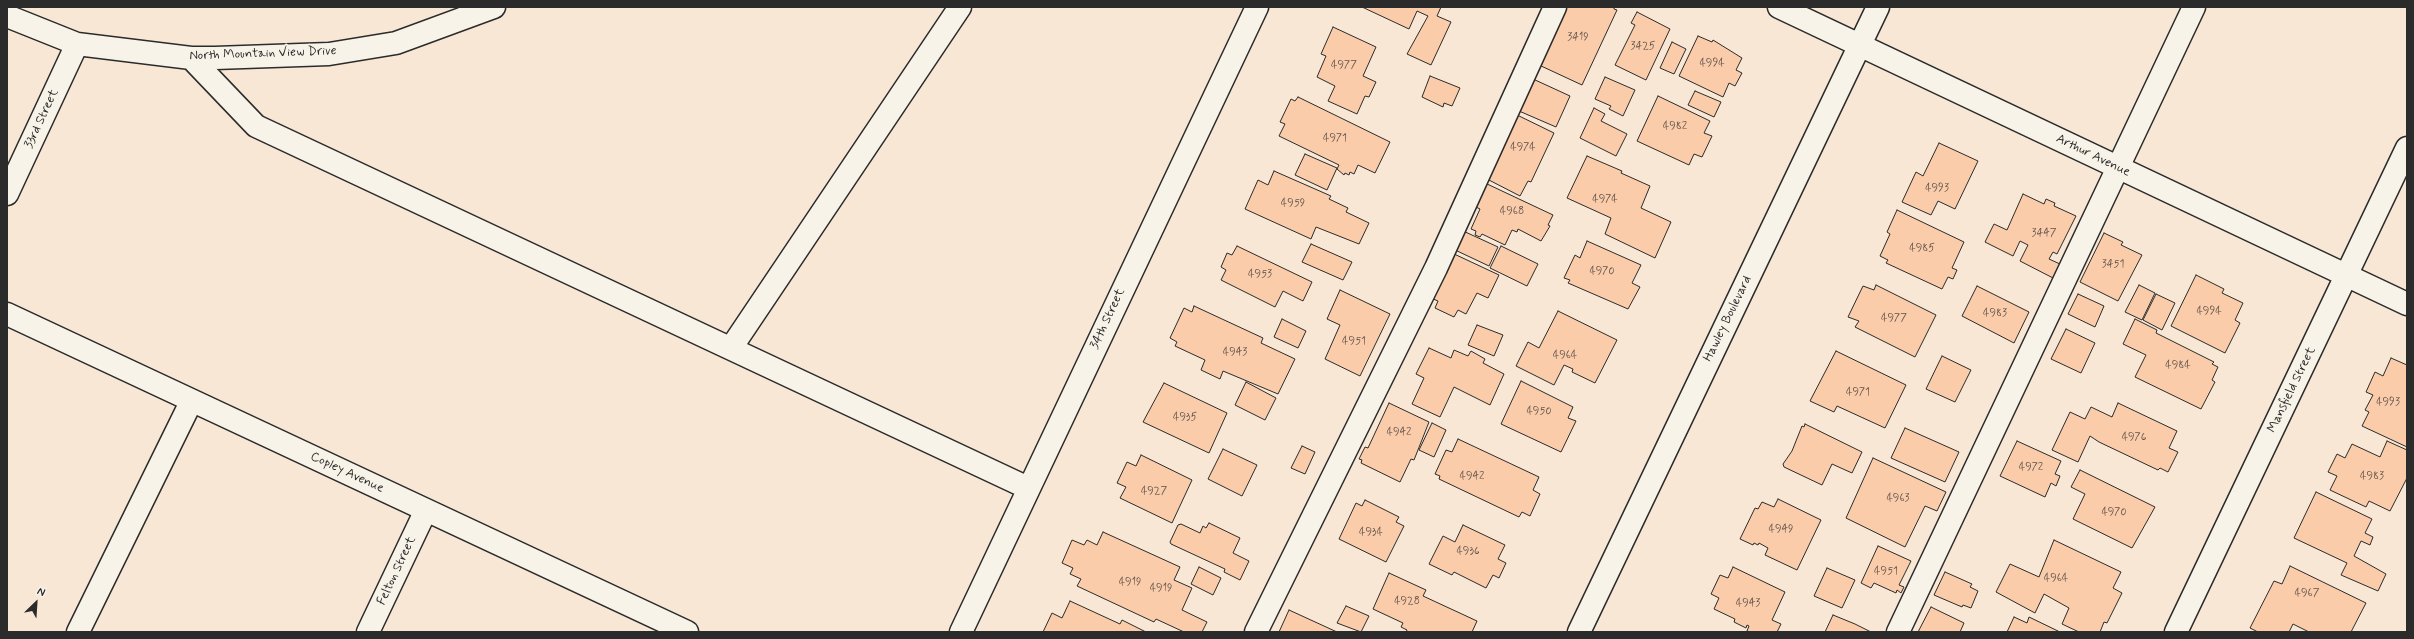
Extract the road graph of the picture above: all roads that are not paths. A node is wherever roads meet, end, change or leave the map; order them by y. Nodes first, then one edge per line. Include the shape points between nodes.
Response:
1 (494, 7) edge
2 (960, 7) edge
3 (1257, 7) edge
4 (1555, 7) edge
5 (1779, 7) edge
6 (1878, 7) edge
7 (2194, 7) edge
8 (7, 16) edge
9 (77, 44) junction
10 (1860, 44) junction
11 (191, 58) junction
12 (2407, 148) edge
13 (2118, 168) junction
14 (7, 194) edge
15 (2346, 276) junction
16 (2407, 304) edge
17 (7, 314) edge
18 (731, 348) junction
19 (192, 402) junction
20 (1028, 488) junction
21 (426, 510) junction
22 (662, 627) edge
23 (78, 632) edge
24 (368, 632) edge
25 (687, 632) edge
26 (961, 632) edge
27 (1256, 632) edge
28 (1579, 632) edge
29 (1898, 632) edge
30 (2176, 632) edge

1 - 11 street, North Mountain View Drive via 396,43 330,54
2 - 18 street
3 - 20 street, 34th Street
4 - 27 street via 1436,268
5 - 10 street, Arthur Avenue
6 - 10 street, Hawley Boulevard
7 - 13 street
8 - 9 street, North Mountain View Drive
9 - 11 street, North Mountain View Drive
9 - 14 street, 33rd Street
10 - 13 street, Arthur Avenue
10 - 28 street, Hawley Boulevard
11 - 18 street via 256,126
12 - 15 street, Mansfield Street
13 - 15 street, Arthur Avenue
13 - 29 street
15 - 16 street, Arthur Avenue
15 - 30 street, Mansfield Street
17 - 19 street, Copley Avenue
18 - 20 street
19 - 21 street, Copley Avenue
19 - 23 street
20 - 26 street, 34th Street
21 - 22 street, Copley Avenue
21 - 24 street, Felton Street
22 - 25 street, Copley Avenue

